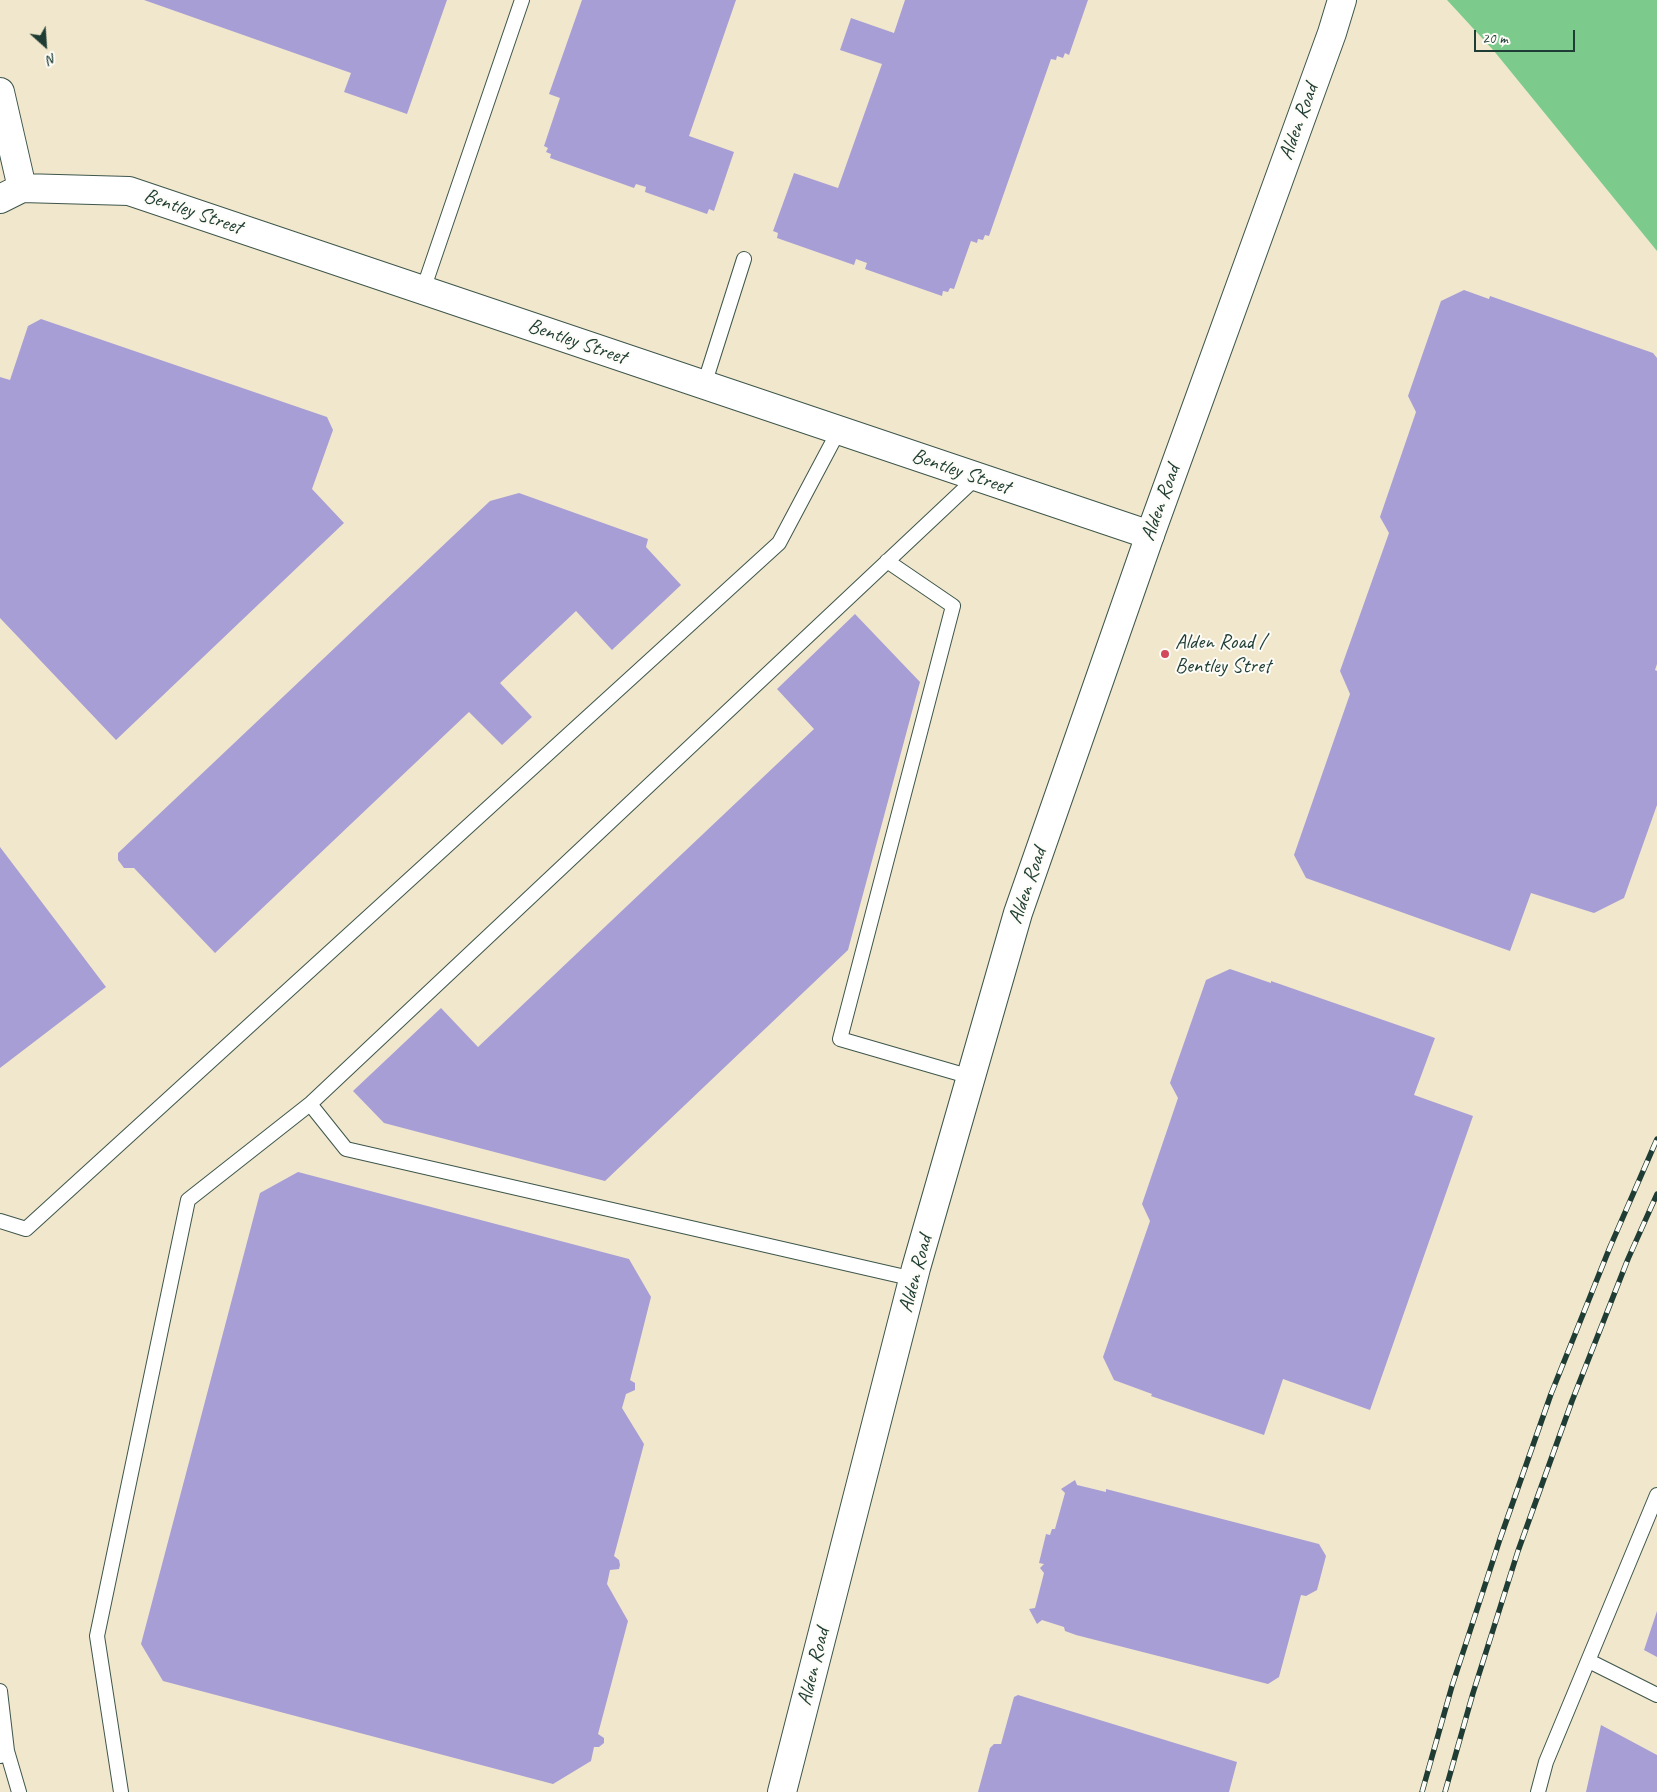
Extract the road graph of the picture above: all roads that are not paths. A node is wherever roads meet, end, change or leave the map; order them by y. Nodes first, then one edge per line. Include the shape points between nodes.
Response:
1 (522, 0) edge
2 (1342, 0) edge
3 (0, 92) edge
4 (11, 193) edge
5 (744, 259) dead end
6 (423, 290) junction
7 (704, 385) junction
8 (839, 430) junction
9 (977, 477) junction
10 (1150, 536) junction
11 (888, 561) junction
12 (971, 1077) junction
13 (310, 1104) junction
14 (0, 1222) edge
15 (914, 1279) junction
16 (1657, 1495) edge
17 (1589, 1661) junction
18 (0, 1691) edge
19 (1657, 1695) edge
20 (3, 1753) edge
21 (19, 1792) edge
22 (121, 1792) edge
23 (782, 1792) edge
24 (1538, 1792) edge

1 - 6 lane
2 - 10 main road, Alden Road
3 - 4 main road
4 - 6 main road, Bentley Street via 129,190
5 - 7 lane
6 - 7 main road, Bentley Street
7 - 8 main road, Bentley Street
8 - 9 main road, Bentley Street
8 - 14 lane via 779,543 26,1229
9 - 10 main road, Bentley Street
9 - 11 lane
10 - 12 main road, Alden Road via 1018,913
11 - 12 lane via 953,606 840,1039
11 - 13 lane
12 - 15 main road, Alden Road
13 - 15 lane via 346,1149
13 - 22 lane via 188,1200 96,1636
15 - 23 main road, Alden Road
16 - 17 lane
17 - 19 lane
17 - 24 lane via 1546,1762
18 - 20 lane
20 - 21 lane

